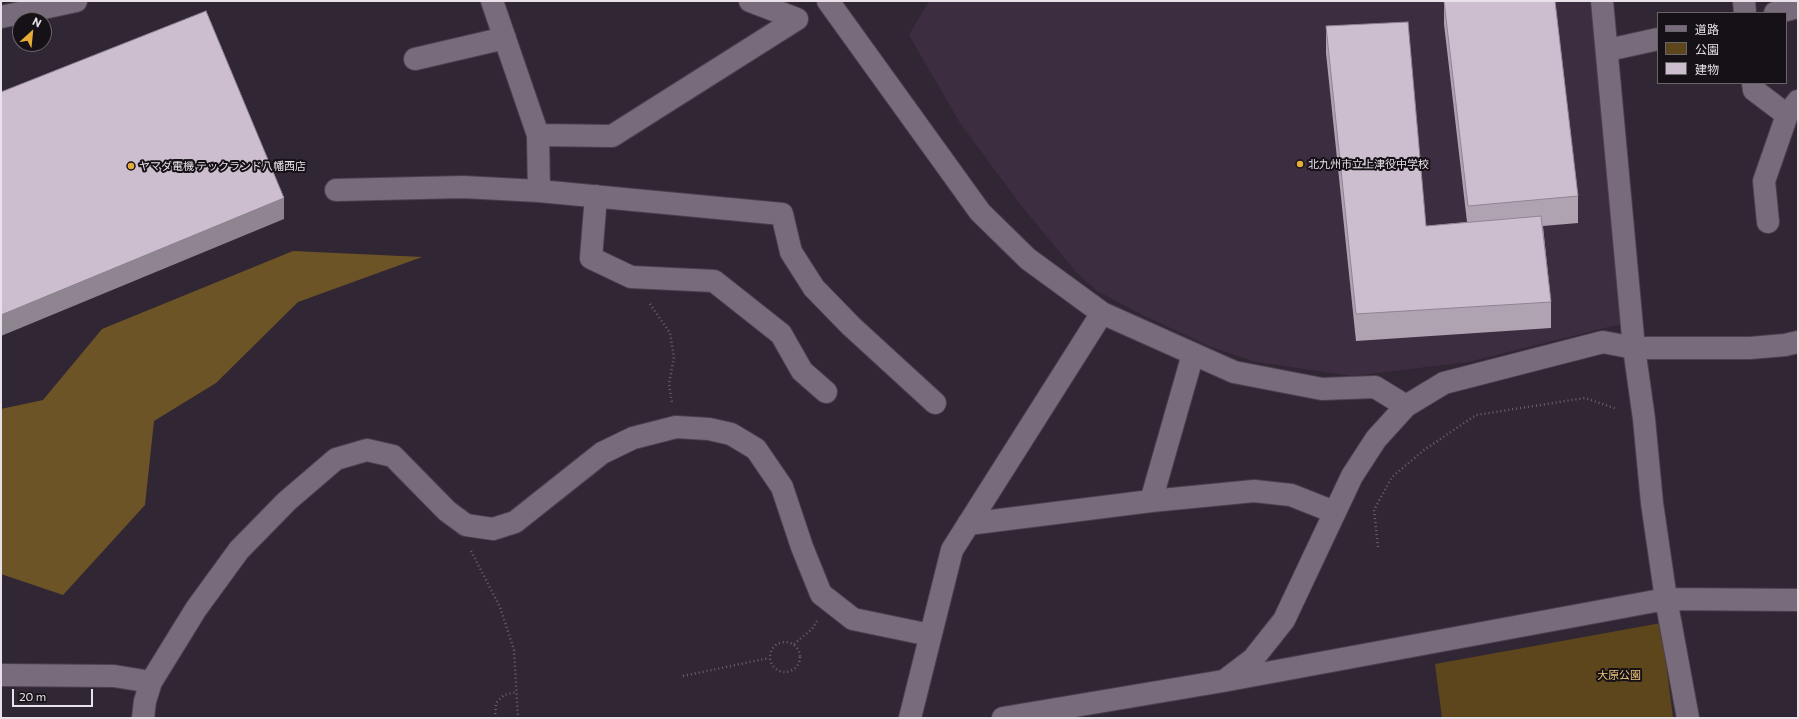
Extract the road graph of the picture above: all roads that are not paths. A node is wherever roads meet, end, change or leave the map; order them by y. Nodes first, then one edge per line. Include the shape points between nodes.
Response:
1 (76, 1) edge
2 (492, 1) edge
3 (750, 1) edge
4 (1602, 1) edge
5 (1744, 1) edge
6 (830, 4) edge
7 (1798, 7) edge
8 (1745, 12) edge
9 (1779, 12) edge
10 (1, 17) edge
11 (505, 38) junction
12 (1657, 39) edge
13 (1608, 50) junction
14 (415, 59) dead end
15 (1753, 84) edge
16 (1792, 108) edge
17 (538, 135) junction
18 (336, 190) dead end
19 (539, 191) junction
20 (596, 196) junction
21 (1768, 222) dead end
22 (1102, 313) junction
23 (1798, 342) edge
24 (1634, 348) junction
25 (1193, 354) junction
26 (826, 392) dead end
27 (935, 403) dead end
28 (1406, 406) junction
29 (1151, 501) junction
30 (1334, 512) junction
31 (968, 524) junction
32 (1666, 599) junction
33 (1798, 600) edge
34 (930, 635) junction
35 (1, 675) edge
36 (1223, 681) junction
37 (151, 682) junction
38 (143, 718) edge
39 (910, 718) edge
40 (1003, 718) edge
41 (1688, 718) edge

1 - 10 street
2 - 11 street
3 - 17 street via 797,19 612,136
4 - 13 street
5 - 8 street
6 - 22 street via 980,212 1028,259
7 - 9 street
11 - 14 street
11 - 17 street
12 - 13 street
13 - 24 street
15 - 16 street via 1754,90
16 - 21 street via 1764,181
17 - 19 street
18 - 19 street via 463,187
19 - 20 street
20 - 26 street via 590,258 631,277 714,281 781,334 802,371
20 - 27 street via 782,214 791,252 814,288 851,326
22 - 25 street
22 - 31 street
23 - 24 street via 1750,348
24 - 28 street via 1603,342 1444,383
24 - 32 street
25 - 28 street via 1234,372 1322,389 1375,387
25 - 29 street
28 - 30 street via 1376,439 1352,476
29 - 30 street via 1254,491 1291,496
29 - 31 street
30 - 36 street via 1284,620 1253,659
31 - 34 street via 952,550
32 - 33 street
32 - 36 street
32 - 41 street
34 - 37 street via 853,619 821,594 782,487 756,449 731,434 709,429 676,427 633,438 602,454 515,522 493,529 466,525 447,511 394,456 367,450 336,459 287,501 239,550 196,609
34 - 39 street
35 - 37 street via 114,676
36 - 40 street
37 - 38 street

